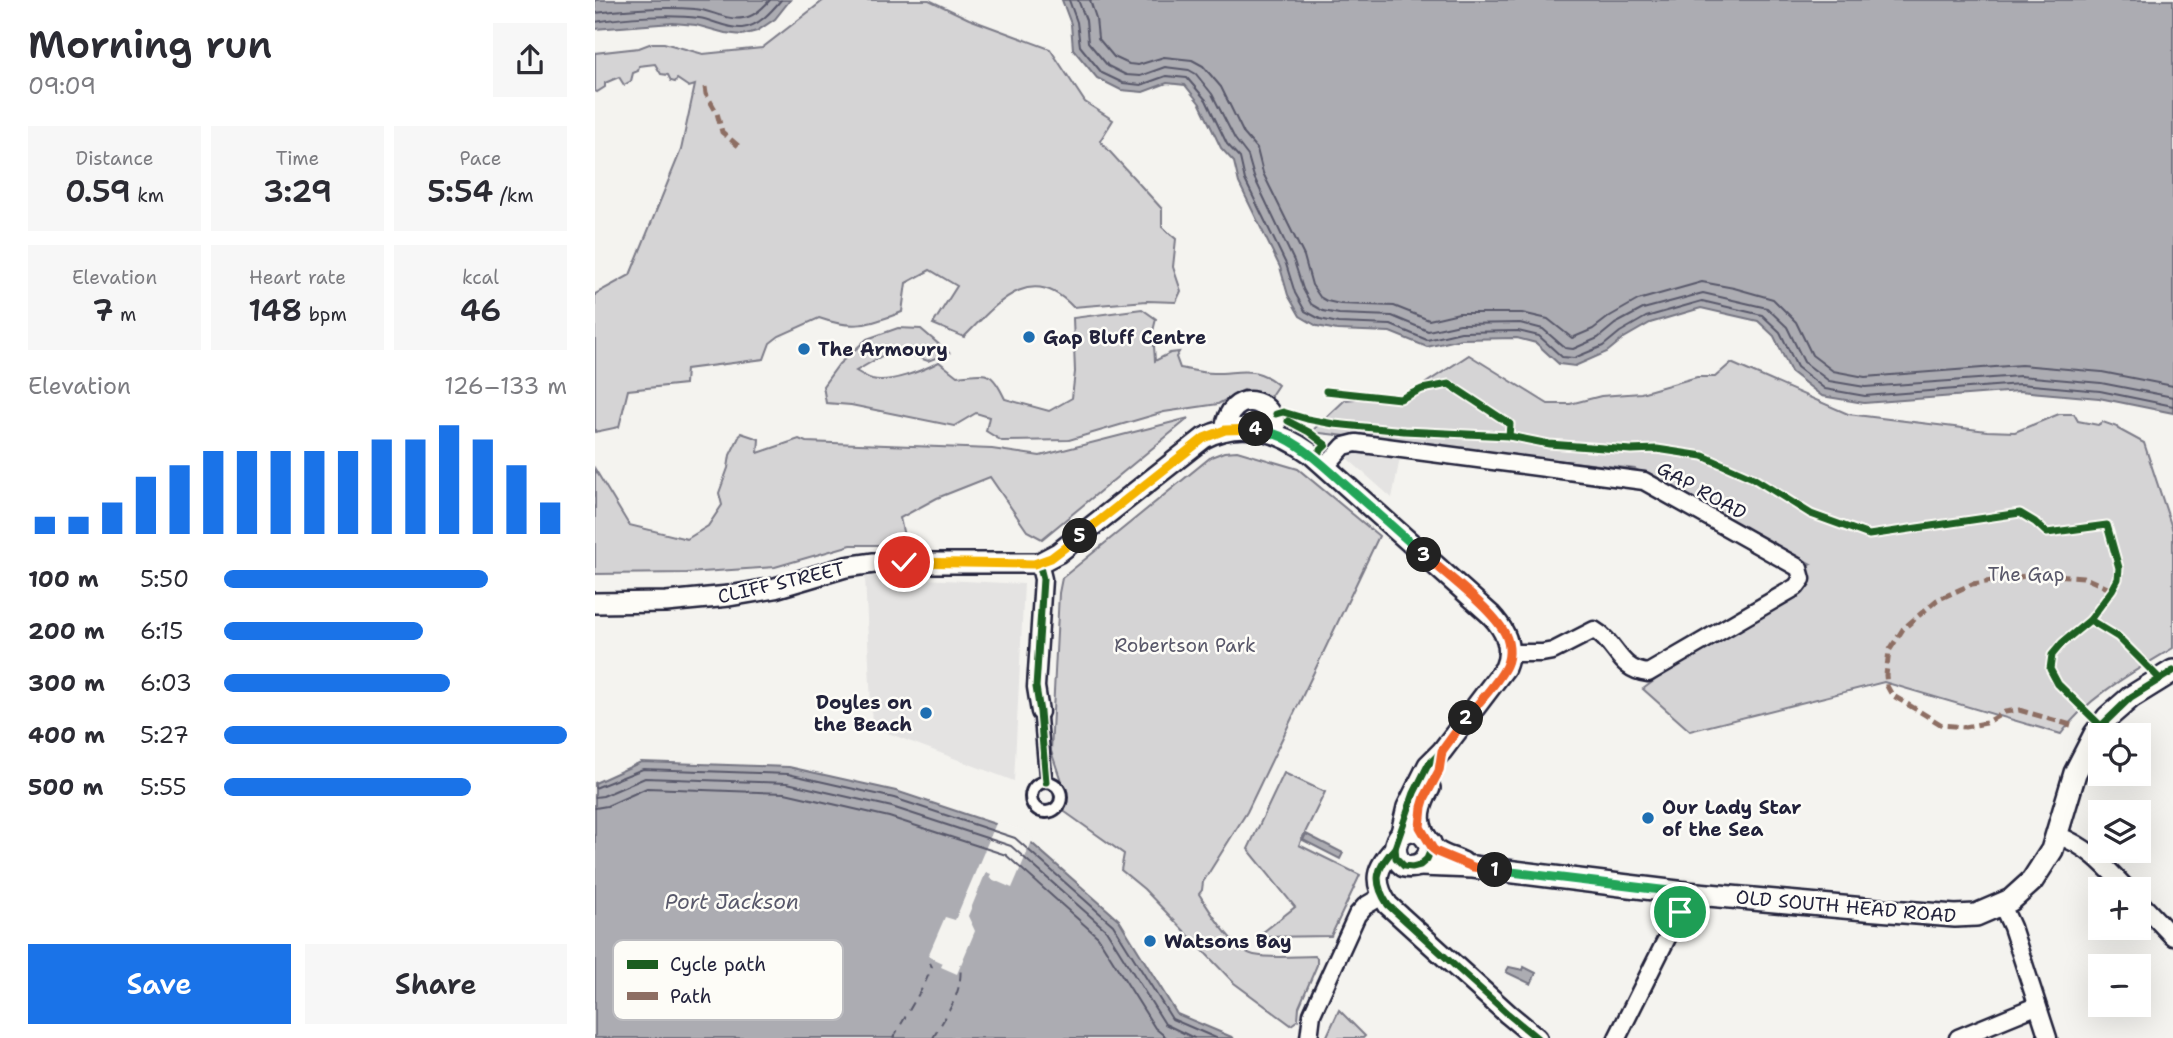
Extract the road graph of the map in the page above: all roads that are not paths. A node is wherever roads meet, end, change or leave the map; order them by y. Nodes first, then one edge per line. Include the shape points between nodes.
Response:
1 (1227, 421) junction
2 (1276, 434) junction
3 (1325, 467) junction
4 (1039, 563) junction
5 (599, 601) edge
6 (1509, 653) junction
7 (2173, 671) edge
8 (1040, 712) joint
9 (1442, 751) junction
10 (1046, 782) dead end
11 (2057, 835) junction
12 (1428, 840) junction
13 (1405, 854) junction
14 (1473, 867) junction
15 (2115, 877) edge
16 (1686, 893) junction
17 (1382, 896) junction
18 (2002, 905) junction
19 (2151, 914) edge
20 (2173, 937) edge
21 (2036, 1006) junction
22 (1310, 1034) edge
23 (1537, 1038) edge
24 (1617, 1038) edge
25 (1958, 1038) edge
26 (2048, 1038) edge

1 - 2 street
1 - 2 street via 1240,403 1259,402 1272,416
1 - 4 street
2 - 3 street via 1296,443
3 - 6 street via 1491,614 1504,631
3 - 6 street, GAP ROAD via 1345,446 1356,443 1644,481 1799,568 1802,579 1796,587 1648,673 1636,672 1594,629 1553,651
4 - 5 street, CLIFF STREET via 874,563 758,592 667,602
4 - 8 street via 1043,579 1036,687
6 - 9 street via 1503,671
7 - 11 main road, OLD SOUTH HEAD ROAD via 2131,697 2095,734 2075,773
8 - 10 street
9 - 12 street via 1439,771 1422,807 1420,822
9 - 13 street via 1428,765 1407,807
11 - 15 street via 2093,854
11 - 18 main road, OLD SOUTH HEAD ROAD via 2032,881
12 - 13 main road via 1429,856
12 - 13 main road via 1412,831
12 - 14 main road, OLD SOUTH HEAD ROAD via 1437,852
13 - 14 main road, OLD SOUTH HEAD ROAD
13 - 17 street
14 - 16 main road, OLD SOUTH HEAD ROAD
16 - 18 main road, OLD SOUTH HEAD ROAD via 1955,916 1976,915
16 - 24 street
17 - 22 street via 1357,915 1312,1014
17 - 23 street via 1414,931
18 - 21 street
19 - 20 street
21 - 25 street
21 - 26 street

